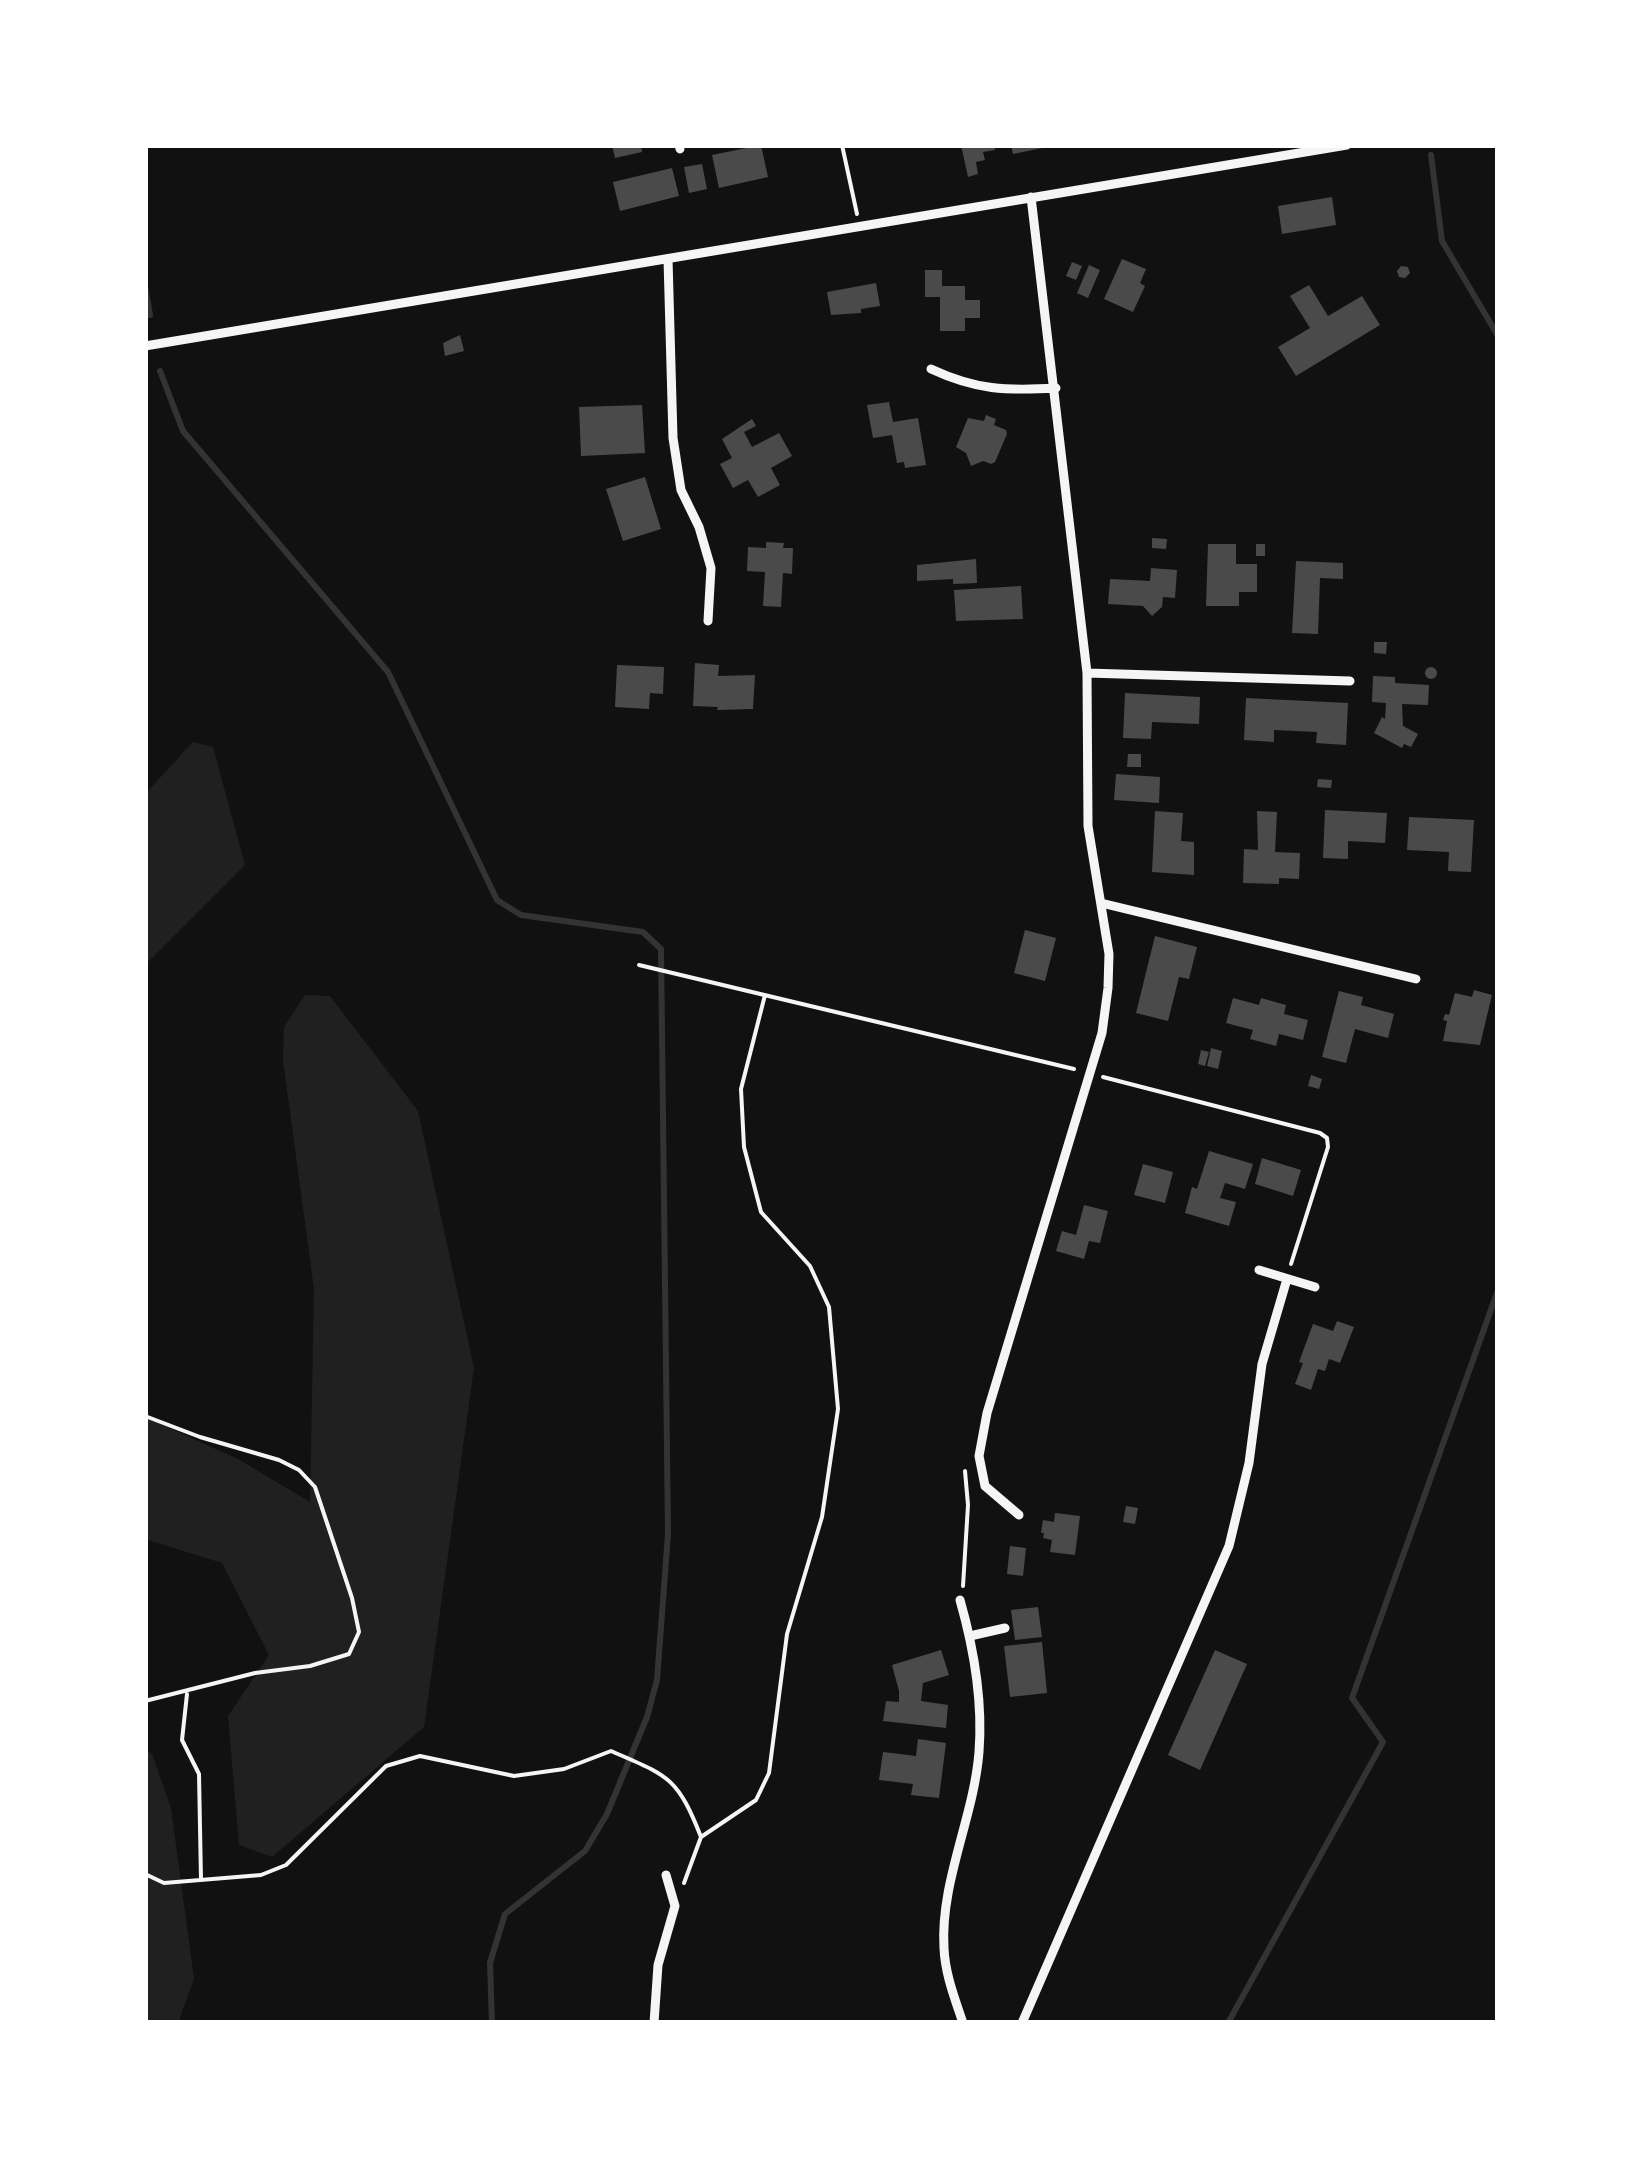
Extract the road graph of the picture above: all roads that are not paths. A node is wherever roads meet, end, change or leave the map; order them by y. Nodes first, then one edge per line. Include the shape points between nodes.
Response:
1 (1347, 145) edge
2 (1031, 197) junction
3 (668, 259) junction
4 (145, 346) edge
5 (930, 369) dead end
6 (1056, 388) junction
7 (708, 621) dead end
8 (1087, 673) junction
9 (1350, 681) dead end
10 (1101, 904) junction
11 (1416, 980) dead end
12 (1259, 1270) dead end
13 (1287, 1278) junction
14 (1315, 1287) dead end
15 (1020, 1516) dead end
16 (960, 1600) road end
17 (1005, 1628) dead end
18 (970, 1636) junction
19 (666, 1875) dead end
20 (654, 2023) edge
21 (963, 2023) edge
22 (1022, 2023) edge

1 - 2 street
2 - 3 street
2 - 6 street
3 - 4 street
3 - 7 street via 673,438 681,490 711,568
5 - 6 street via 1002,391
6 - 8 street
8 - 9 street
8 - 10 street via 1088,826
10 - 11 street
10 - 15 street via 1109,954 1102,1033 986,1413 979,1456 985,1486
12 - 13 street
13 - 14 street
13 - 22 street via 1262,1364 1249,1463 1228,1546
16 - 18 street
17 - 18 street
18 - 21 street via 980,1701 979,1755 944,1949
19 - 20 street via 675,1906 658,1965

